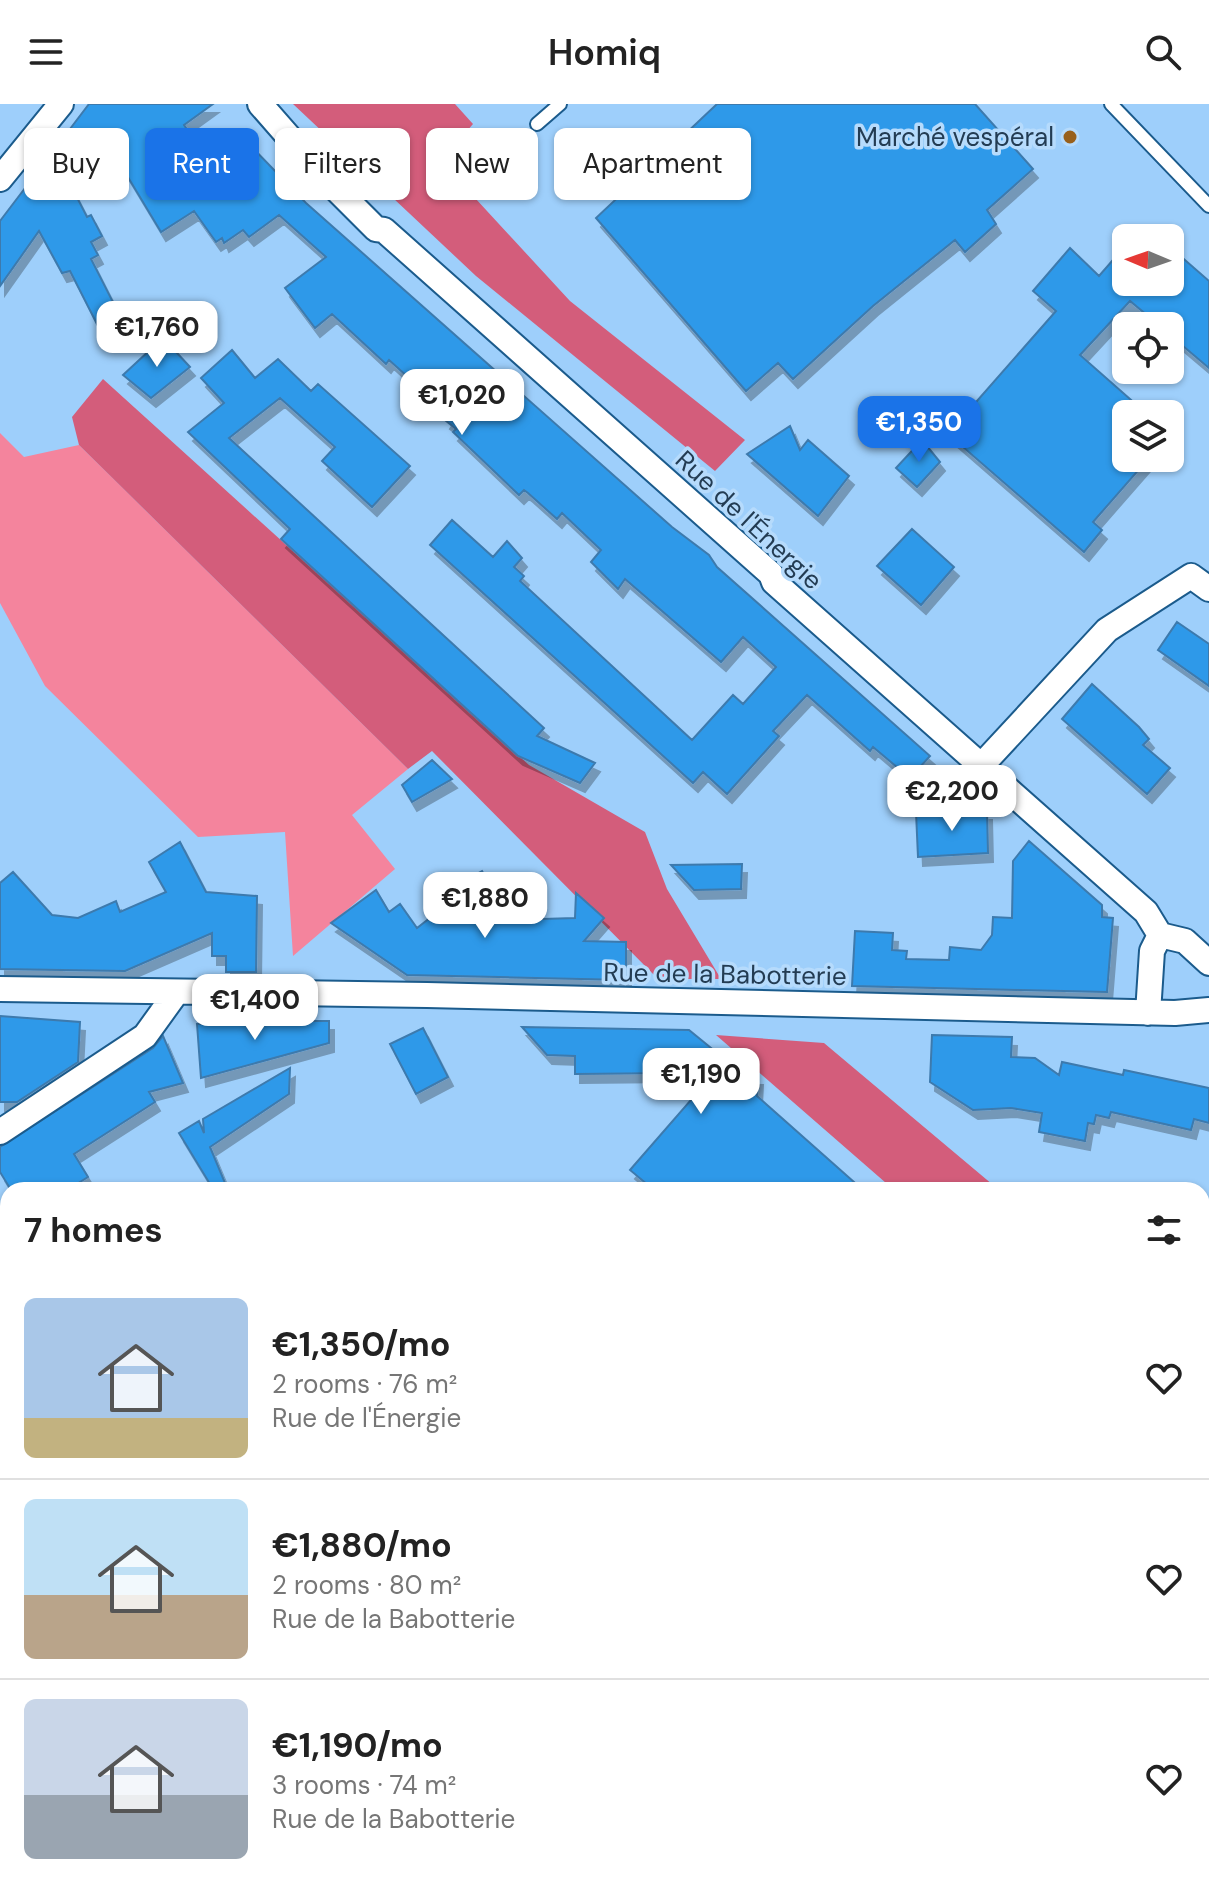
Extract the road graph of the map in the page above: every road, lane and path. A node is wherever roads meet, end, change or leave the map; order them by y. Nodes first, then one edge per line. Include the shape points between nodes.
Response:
1 (61, 104) edge
2 (260, 104) edge
3 (560, 104) edge
4 (1111, 104) edge
5 (537, 124) dead end
6 (0, 179) edge
7 (1209, 206) edge
8 (1203, 577) edge
9 (981, 766) junction
10 (1160, 935) junction
11 (1209, 963) edge
12 (0, 989) edge
13 (176, 993) junction
14 (1209, 1010) edge
15 (1148, 1013) junction
16 (0, 1132) edge

1 - 6 street
2 - 9 street, Rue de l'Énergie via 368,222 384,230
3 - 5 lane
4 - 7 lane
8 - 9 street via 1107,630
9 - 10 street, Rue de l'Énergie via 1146,912
10 - 11 street, Rue de l'Énergie via 1185,941
10 - 15 street via 1152,951
12 - 13 street, Rue de la Babotterie
13 - 15 street, Rue de la Babotterie
13 - 16 street via 145,1036
14 - 15 street, Rue de la Babotterie

